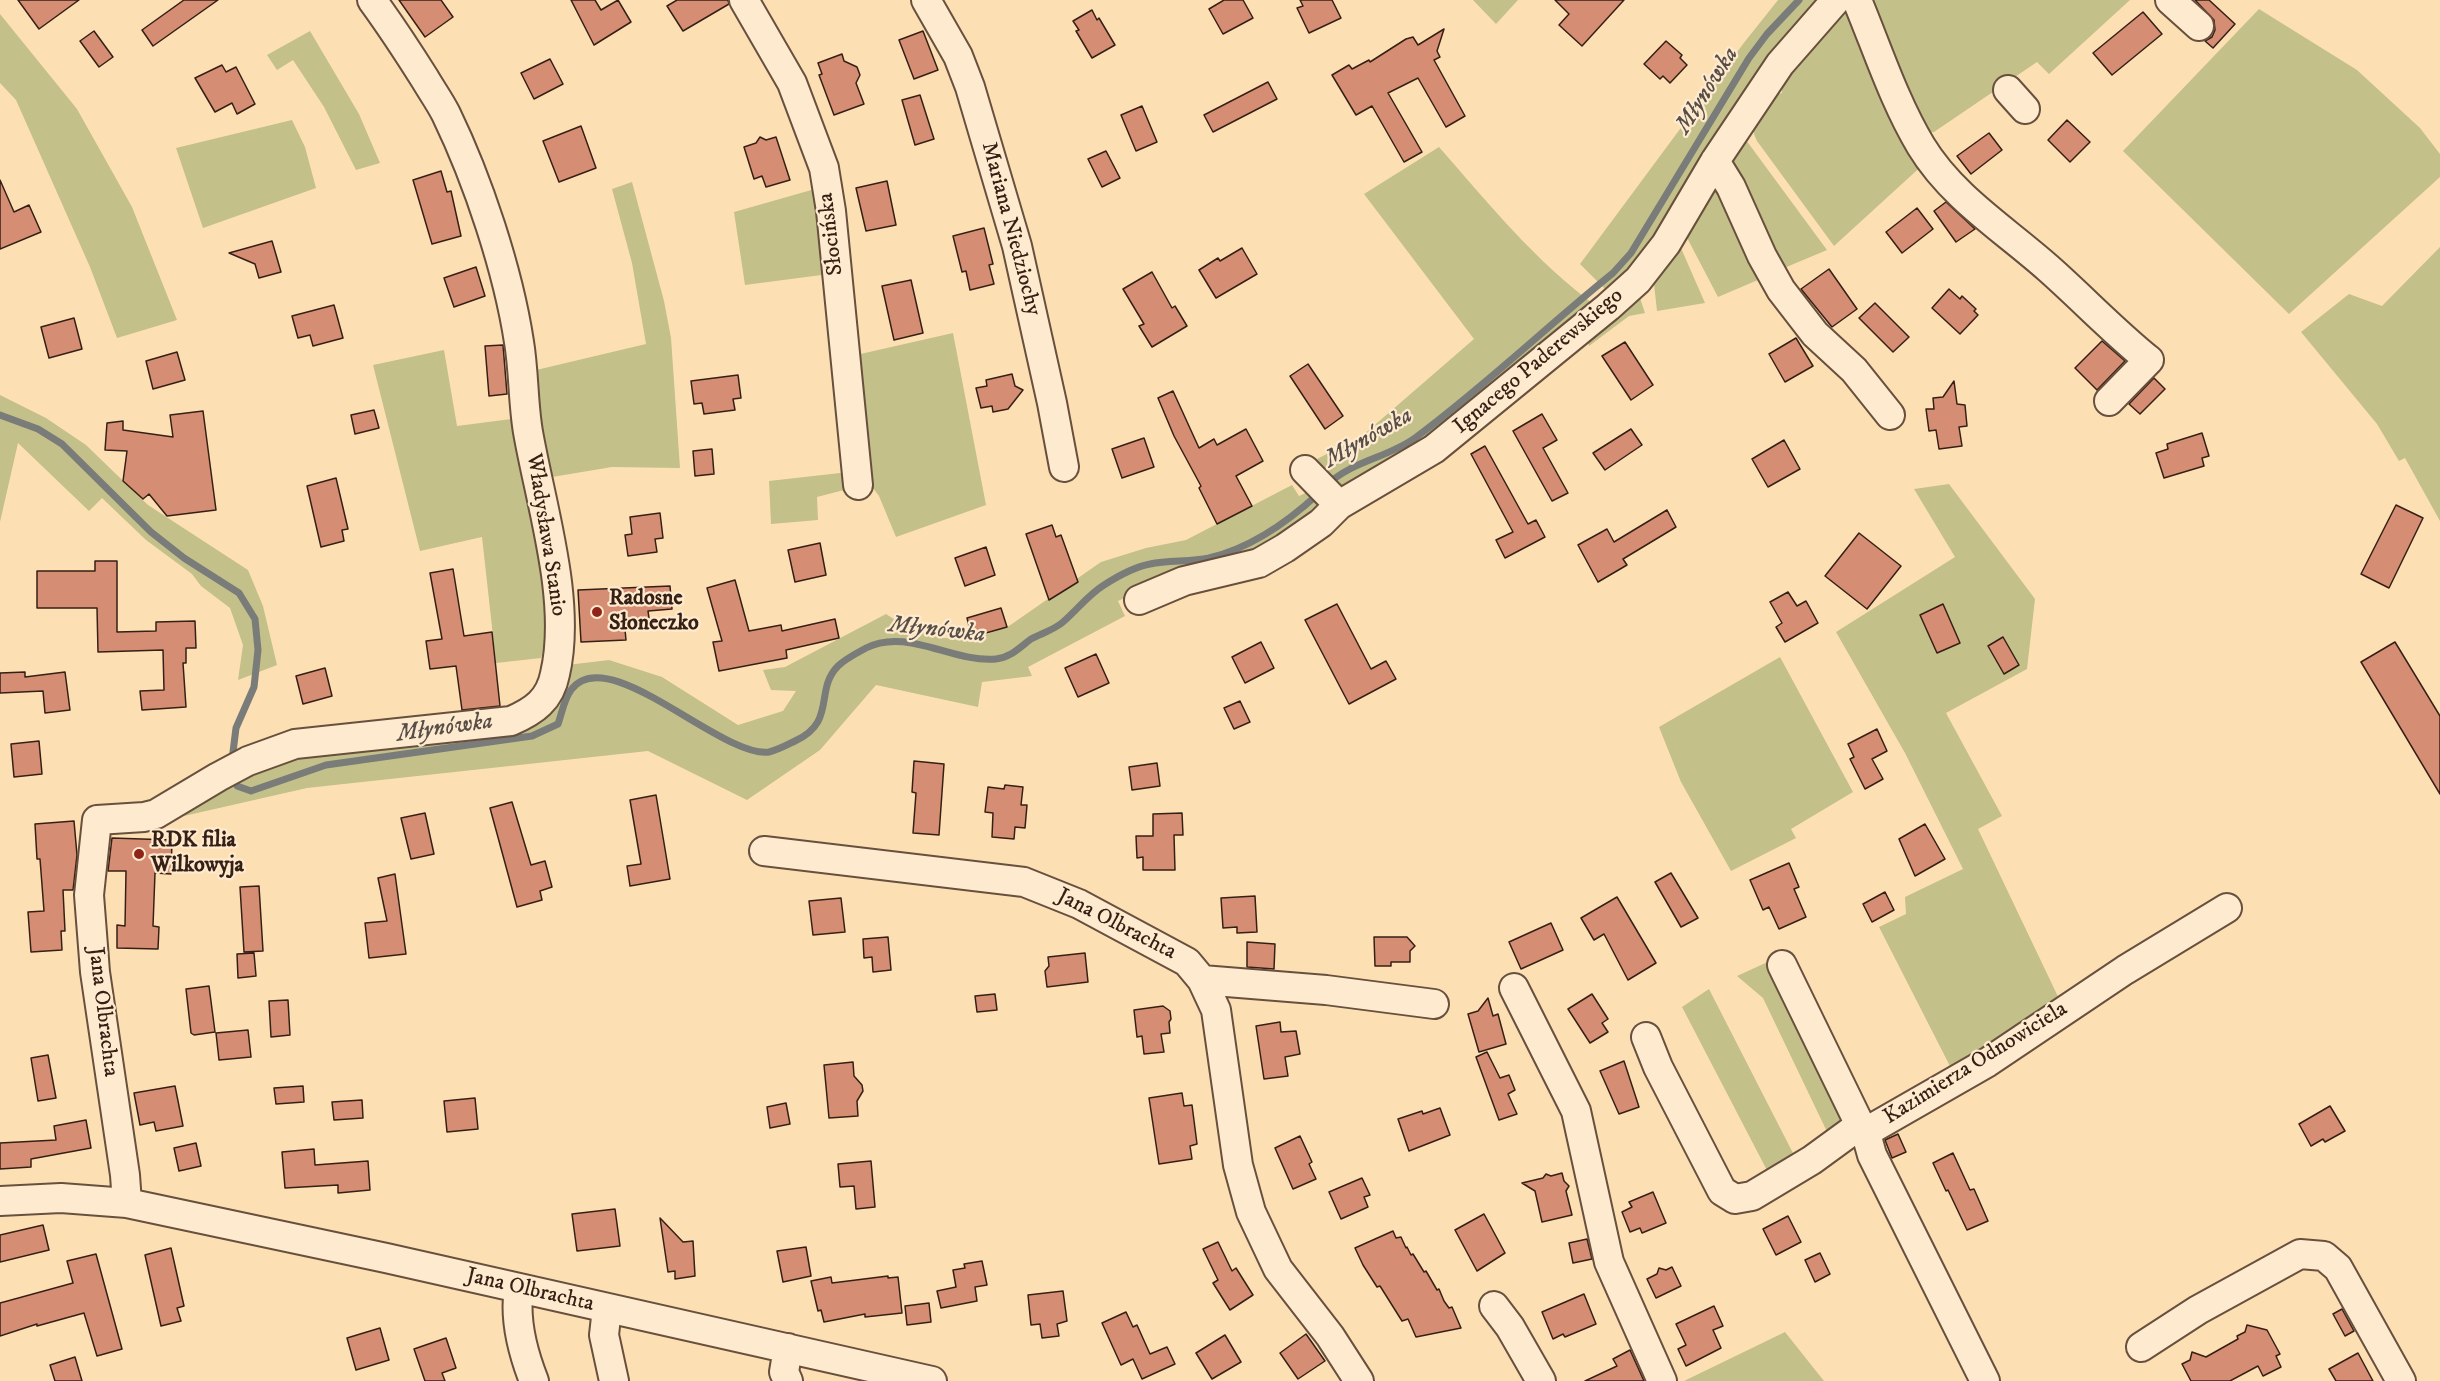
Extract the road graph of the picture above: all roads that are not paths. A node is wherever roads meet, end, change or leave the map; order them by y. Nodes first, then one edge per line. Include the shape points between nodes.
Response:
1 (372, 0) edge
2 (744, 0) edge
3 (926, 0) edge
4 (1836, 0) edge
5 (1857, 0) edge
6 (2170, 0) edge
7 (2199, 26) dead end
8 (1716, 161) junction
9 (2109, 401) dead end
10 (1890, 415) dead end
11 (1064, 467) dead end
12 (858, 486) dead end
13 (1139, 600) dead end
14 (97, 820) joint
15 (764, 851) dead end
16 (2227, 908) dead end
17 (1782, 965) dead end
18 (1202, 980) junction
19 (1515, 988) dead end
20 (1434, 1004) dead end
21 (1646, 1037) dead end
22 (1864, 1130) junction
23 (0, 1201) edge
24 (127, 1203) junction
25 (519, 1288) junction
26 (1494, 1306) dead end
27 (607, 1308) junction
28 (2141, 1347) dead end
29 (788, 1348) junction
30 (534, 1381) edge
31 (614, 1381) edge
32 (788, 1381) edge
33 (932, 1381) edge
34 (1359, 1381) edge
35 (1541, 1381) edge
36 (1662, 1381) edge
37 (1985, 1381) edge
38 (2402, 1381) edge

1 - 14 street, Władysława Stanio via 445,112 485,213 509,292 519,343 528,431 557,586 560,638 555,676 547,696 532,712 511,721 295,744 218,777 156,814
2 - 12 street, Słocińska via 792,83 824,168
3 - 11 street, Mariana Niedziochy via 958,56 970,87 1017,246
4 - 8 street, Ignacego Paderewskiego via 1780,64
5 - 9 street via 1921,146 1953,187 2148,360
6 - 7 street
8 - 10 street via 1781,290 1815,334 1854,370
8 - 13 street, Ignacego Paderewskiego via 1666,244 1638,280 1434,449 1323,489 1321,523 1259,563 1184,581
14 - 24 street, Jana Olbrachta via 90,895 94,972
15 - 18 street, Jana Olbrachta via 1024,882 1079,903 1172,952
16 - 22 street, Kazimierza Odnowiciela via 2125,970 1988,1062
17 - 22 street
18 - 20 street
18 - 34 street, Jana Olbrachta via 1216,1010 1239,1165 1251,1212 1278,1269
19 - 36 street via 1576,1111 1609,1262
21 - 22 street via 1722,1191 1735,1199 1752,1196
22 - 37 street, Kazimierza Odnowiciela via 1872,1155
23 - 24 street, Jana Olbrachta via 61,1198
24 - 25 street, Jana Olbrachta
25 - 27 street, Jana Olbrachta
25 - 30 street via 518,1315 525,1360
26 - 35 street
27 - 29 street, Jana Olbrachta
27 - 31 street via 604,1335
28 - 38 street via 2198,1310 2300,1254 2324,1256 2338,1268
29 - 32 street via 784,1372
29 - 33 street, Jana Olbrachta

